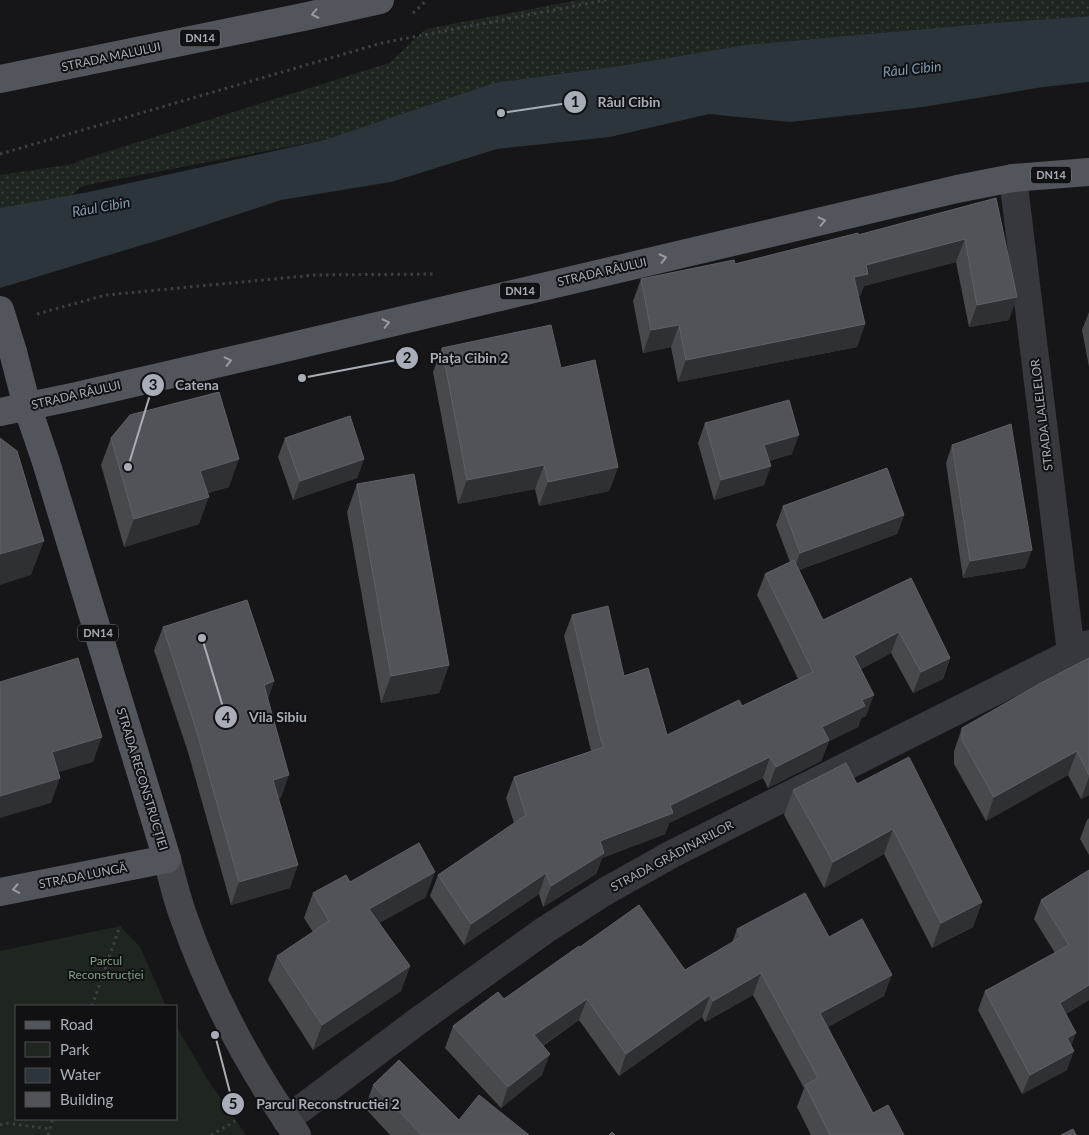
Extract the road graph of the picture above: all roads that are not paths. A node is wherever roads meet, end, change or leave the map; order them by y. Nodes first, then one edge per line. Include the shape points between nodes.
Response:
1 (380, 0) edge
2 (9, 77) edge
3 (1089, 172) edge
4 (1013, 178) junction
5 (0, 310) edge
6 (27, 406) junction
7 (0, 412) edge
8 (1080, 648) edge
9 (167, 859) junction
10 (0, 892) edge
11 (292, 1128) edge

1 -> 2 main road, STRADA MALULUI / DN14
3 - 4 main road, STRADA RÂULUI / DN14
6 -> 4 main road, STRADA RÂULUI / DN14
4 - 8 street, STRADA LALELELOR
5 - 6 main road, DN14, bridge
6 - 7 main road, STRADA RÂULUI / DN14
6 - 9 main road, STRADA RECONSTRUCȚIEI / DN14
8 - 11 street, STRADA GRĂDINARILOR via 672,854 606,891 529,941 418,1021
9 -> 10 main road, STRADA LUNGĂ
9 - 11 main road, STRADA RECONSTRUCȚIEI via 184,917 209,981 243,1051

